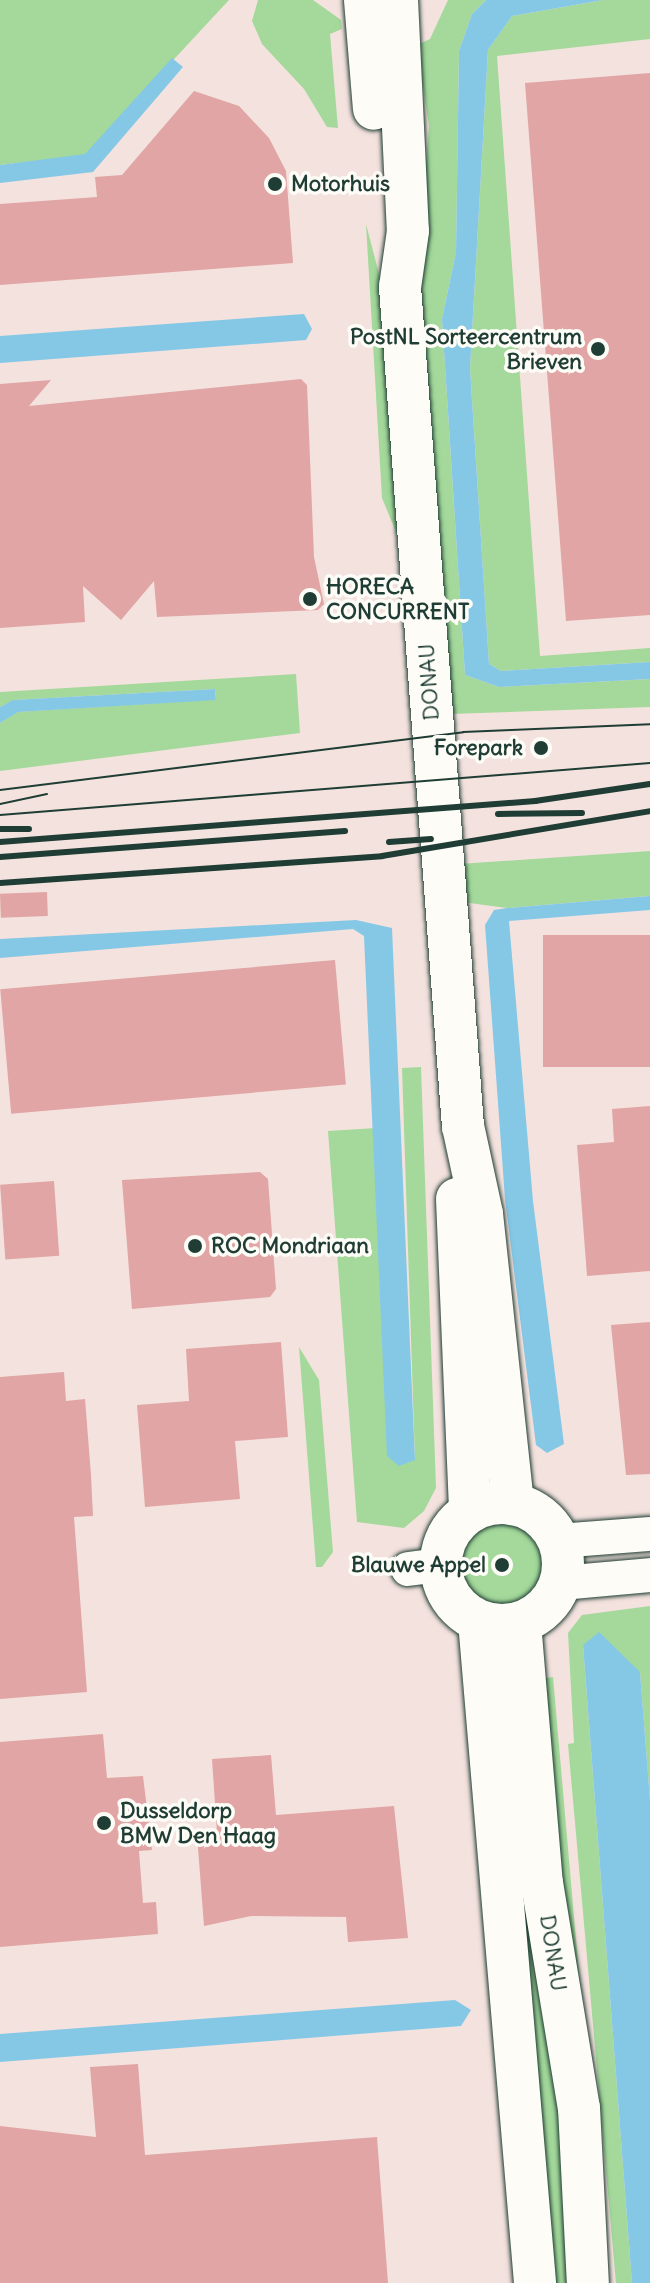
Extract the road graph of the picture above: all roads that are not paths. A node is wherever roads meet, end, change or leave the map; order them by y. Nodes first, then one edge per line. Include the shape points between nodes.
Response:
1 (365, 0) edge
2 (397, 0) edge
3 (400, 287) junction
4 (463, 1126) junction
5 (513, 1504) junction
6 (470, 1512) junction
7 (650, 1534) edge
8 (559, 1541) junction
9 (650, 1575) edge
10 (561, 1583) junction
11 (479, 1621) junction
12 (520, 1623) junction
13 (535, 2283) edge
14 (588, 2283) edge

1 - 3 main road, DONAU via 383,237
2 - 3 main road, DONAU via 408,231
3 - 4 main road, DONAU
4 - 5 main road, DONAU via 482,1214
4 - 6 main road, DONAU via 456,1214
5 - 6 main road
5 - 8 main road via 541,1517
6 - 11 main road via 424,1567
7 - 8 street
8 - 10 main road
9 - 10 street
10 - 12 main road via 545,1608
11 - 12 main road
11 - 13 main road, DONAU
12 - 14 main road, DONAU via 542,1883 579,2108

